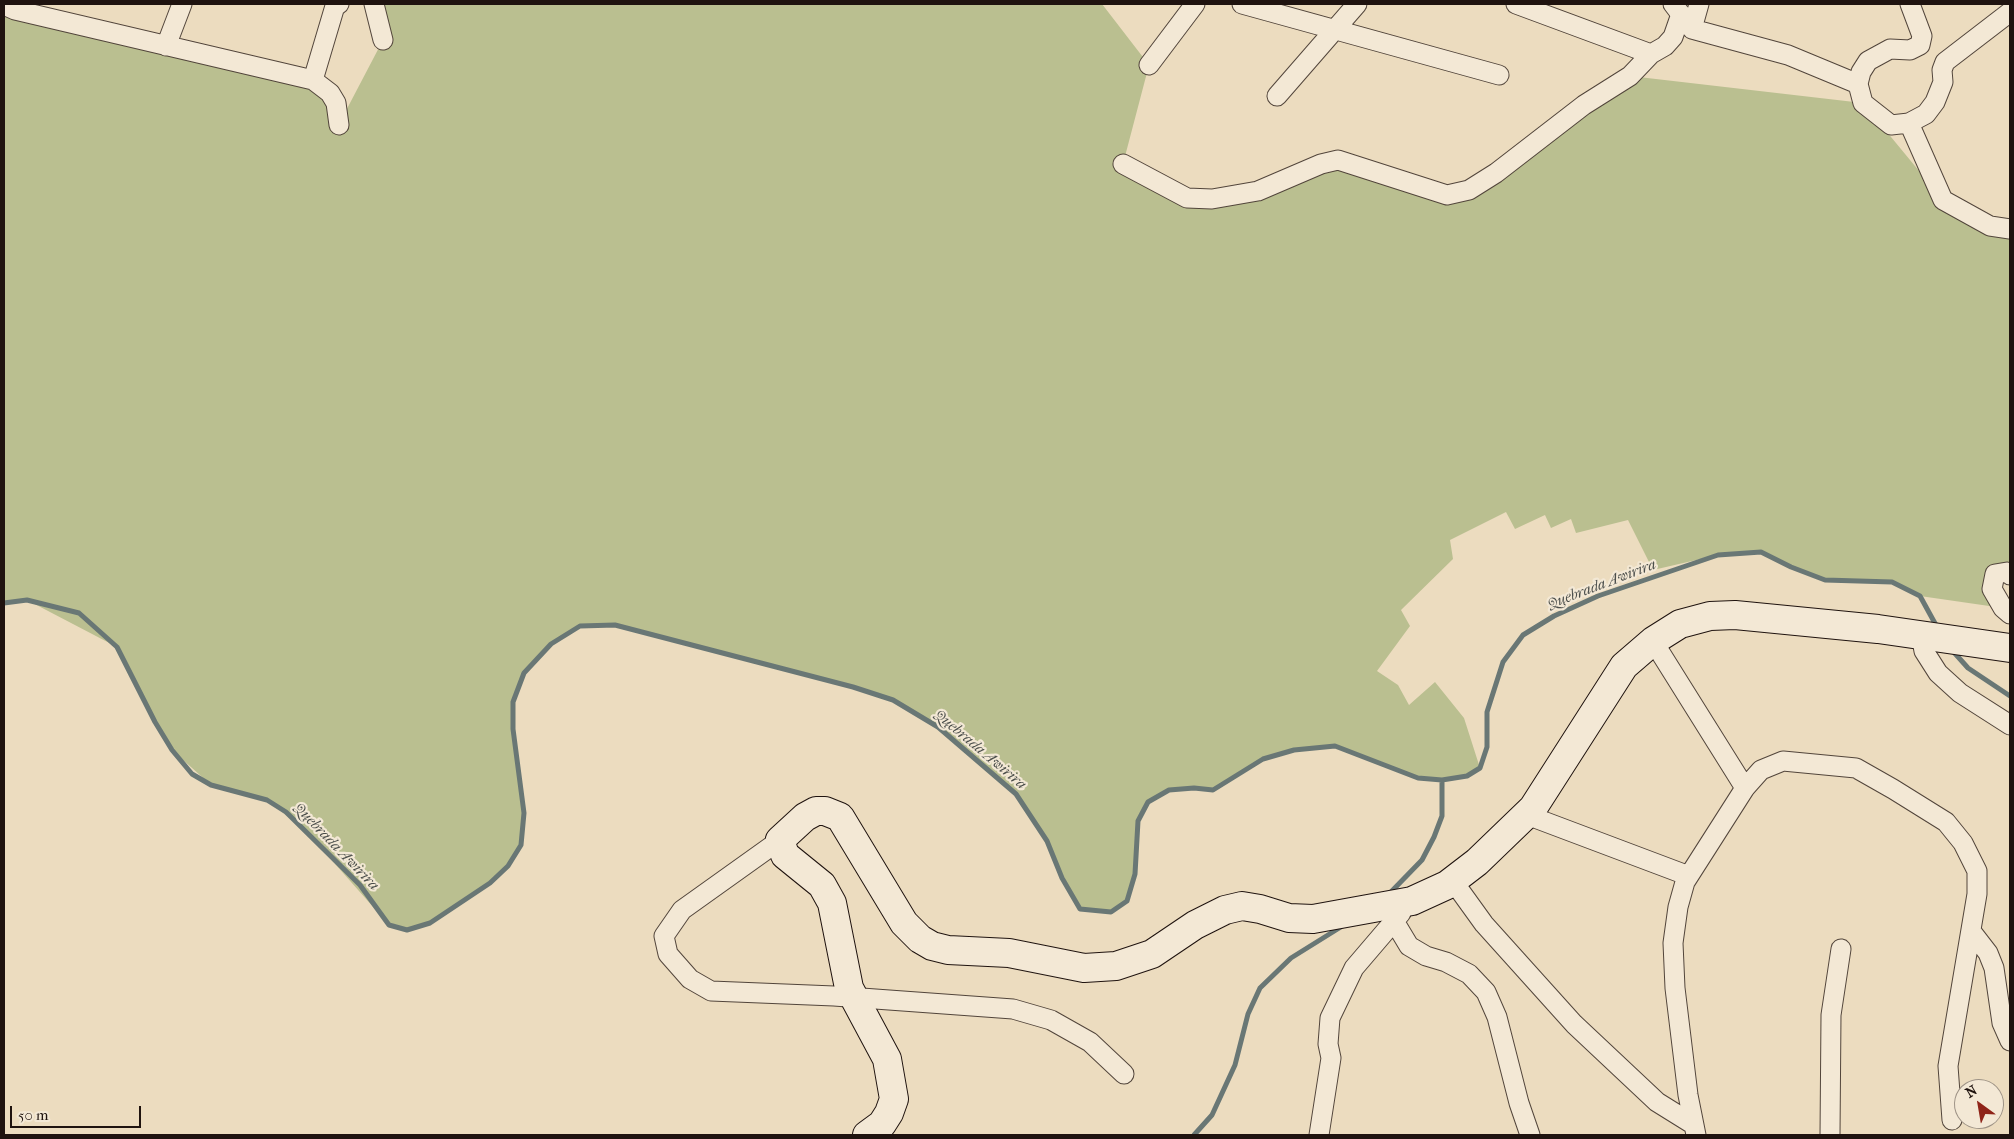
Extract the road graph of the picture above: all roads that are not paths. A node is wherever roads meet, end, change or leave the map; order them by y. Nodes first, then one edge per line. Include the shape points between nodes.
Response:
1 (182, 4) edge
2 (339, 4) edge
3 (374, 4) edge
4 (1195, 4) edge
5 (1242, 4) edge
6 (1357, 4) edge
7 (1516, 4) edge
8 (1699, 4) edge
9 (1910, 4) edge
10 (12, 6) edge
11 (1677, 9) edge
12 (2010, 12) edge
13 (1335, 29) junction
14 (1692, 29) junction
15 (383, 40) dead end
16 (166, 46) junction
17 (1651, 54) junction
18 (1149, 65) dead end
19 (1499, 75) dead end
20 (313, 80) junction
21 (1858, 84) junction
22 (1277, 96) dead end
23 (1909, 124) junction
24 (339, 125) dead end
25 (1123, 164) dead end
26 (2010, 228) edge
27 (2010, 574) edge
28 (2010, 614) edge
29 (1921, 636) junction
30 (1653, 641) junction
31 (2010, 648) edge
32 (2010, 725) edge
33 (1745, 788) junction
34 (1527, 815) junction
35 (780, 840) junction
36 (1689, 876) junction
37 (1453, 881) junction
38 (1412, 901) junction
39 (1394, 921) junction
40 (1971, 931) junction
41 (1841, 950) dead end
42 (854, 997) junction
43 (2010, 1041) edge
44 (1124, 1074) dead end
45 (1952, 1120) dead end
46 (1695, 1130) edge
47 (867, 1135) edge
48 (1320, 1135) edge
49 (1530, 1135) edge
50 (1830, 1135) edge

1 - 16 street
2 - 20 street via 335,6
3 - 15 street
4 - 18 street
5 - 13 street
6 - 13 street
7 - 17 street
8 - 14 street
9 - 21 street via 1922,36 1920,45 1910,50 1890,49 1868,61 1860,72
10 - 16 street
11 - 14 street
11 - 17 street via 1673,37
12 - 23 street via 1945,62 1943,82 1935,102 1926,114
13 - 19 street
13 - 22 street
14 - 21 street via 1788,55
16 - 20 street
17 - 25 street via 1630,76 1584,105 1496,173 1469,190 1447,195 1338,160 1258,191 1212,199 1187,198
20 - 24 street via 330,93 336,103
21 - 23 street via 1863,103 1876,114 1891,124
23 - 26 street via 1943,200 1990,226
27 - 28 street via 1995,574 1992,589
29 - 30 street via 1735,615 1710,616 1680,624
29 - 31 street
29 - 32 street via 1924,651 1938,673 1960,693
30 - 33 street
30 - 34 street via 1624,666
33 - 36 street
33 - 40 street via 1761,770 1783,761 1856,768 1946,822 1963,843 1977,871
34 - 36 street
34 - 37 street
35 - 38 street via 805,817 816,812 833,813 847,826 904,923 920,939 948,950 1009,953 1084,968 1132,962 1152,954 1210,916 1242,906 1289,918 1312,919
35 - 42 street via 785,855 822,885 832,903 849,988
35 - 42 street via 682,910 664,936 668,954 690,979 711,991
36 - 46 street via 1678,908 1673,944 1675,988
37 - 38 street
37 - 46 street via 1484,924 1574,1024 1657,1102
38 - 39 street
39 - 48 street via 1354,968 1330,1018 1328,1044 1331,1058
39 - 49 street via 1409,946 1469,974 1486,992 1498,1017
40 - 43 street via 1988,953 1994,968 2002,1023
40 - 45 street via 1948,1066
41 - 50 street via 1831,1015
42 - 44 street via 1013,1009 1050,1020 1090,1042
42 - 47 street via 888,1059 894,1099 882,1124

